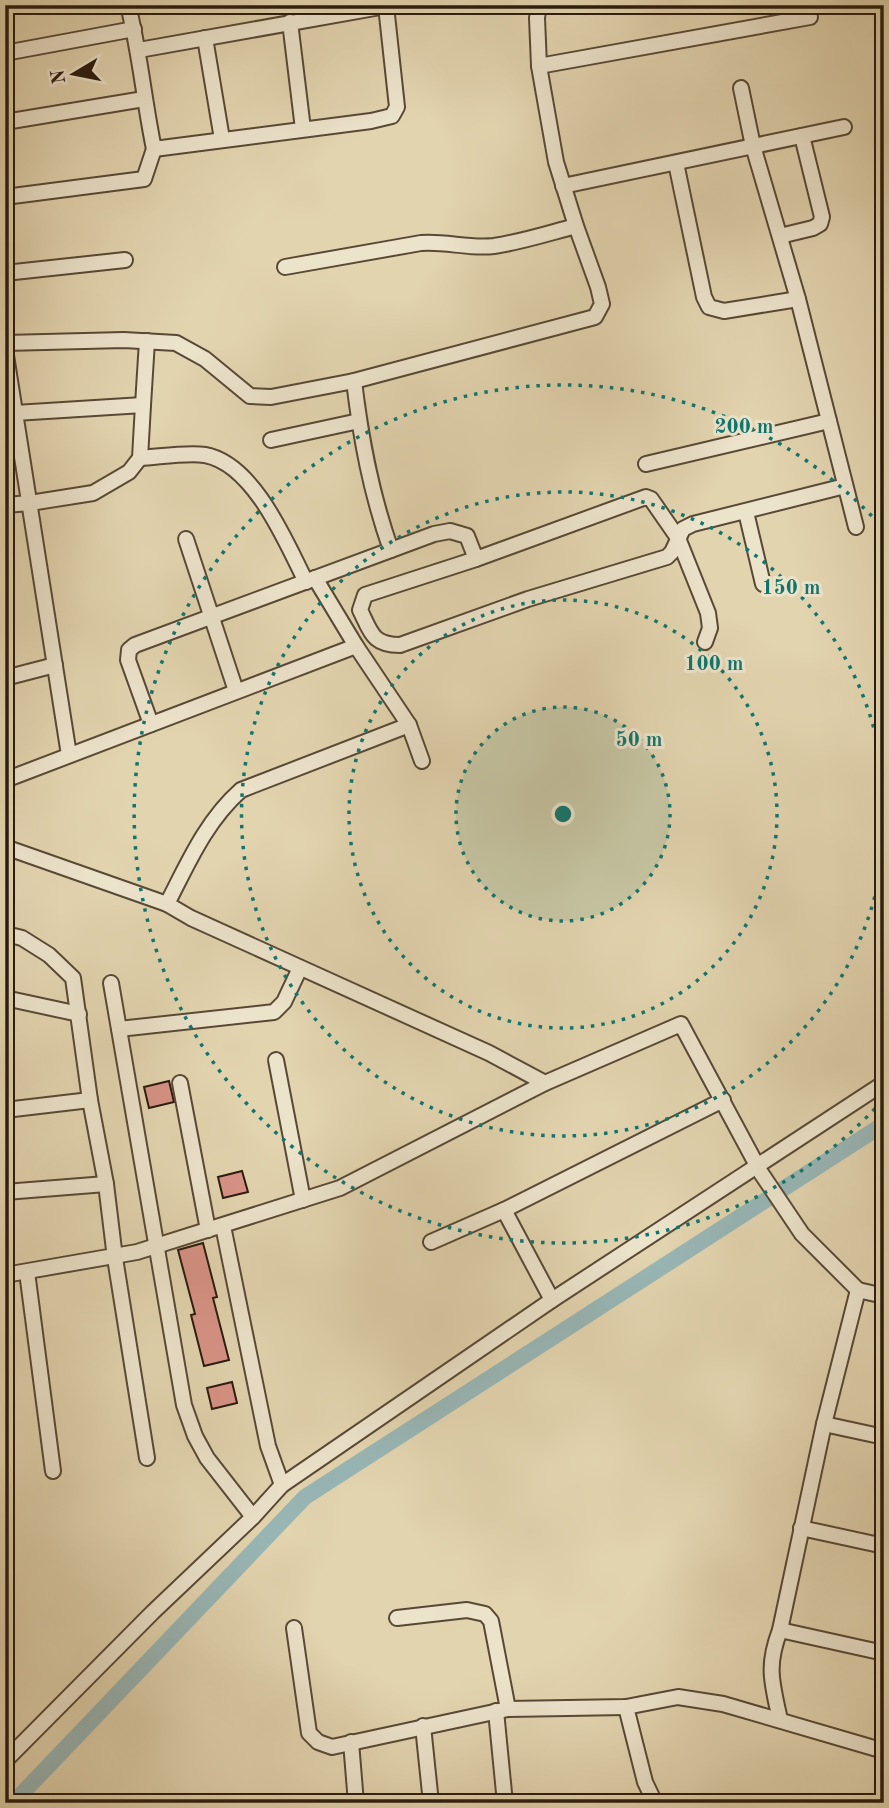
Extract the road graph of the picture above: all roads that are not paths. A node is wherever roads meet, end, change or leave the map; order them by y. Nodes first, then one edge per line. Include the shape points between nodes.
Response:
1 (128, 5) edge
2 (539, 5) edge
3 (388, 6) edge
4 (810, 17) dead end
5 (290, 22) junction
6 (134, 29) junction
7 (205, 38) junction
8 (139, 50) junction
9 (5, 53) edge
10 (539, 66) junction
11 (741, 88) dead end
12 (144, 99) junction
13 (5, 122) edge
14 (844, 127) dead end
15 (303, 130) junction
16 (802, 136) junction
17 (222, 139) junction
18 (753, 146) junction
19 (154, 149) junction
20 (676, 163) junction
21 (564, 186) junction
22 (5, 197) edge
23 (576, 226) junction
24 (779, 236) junction
25 (125, 261) dead end
26 (285, 267) dead end
27 (5, 273) edge
28 (797, 299) junction
29 (147, 341) junction
30 (5, 343) edge
31 (5, 349) edge
32 (354, 381) junction
33 (143, 405) junction
34 (12, 421) edge
35 (359, 421) junction
36 (829, 421) junction
37 (271, 440) dead end
38 (141, 458) junction
39 (646, 464) dead end
40 (845, 486) junction
41 (30, 503) junction
42 (5, 505) edge
43 (746, 512) junction
44 (856, 527) dead end
45 (678, 538) junction
46 (186, 539) dead end
47 (391, 550) junction
48 (475, 559) junction
49 (310, 580) junction
50 (763, 584) dead end
51 (211, 617) junction
52 (705, 642) dead end
53 (356, 646) junction
54 (55, 665) junction
55 (5, 678) edge
56 (236, 691) junction
57 (151, 723) junction
58 (409, 725) junction
59 (69, 755) junction
60 (422, 761) dead end
61 (5, 780) edge
62 (5, 846) edge
63 (167, 904) junction
64 (5, 939) edge
65 (300, 968) junction
66 (111, 983) dead end
67 (5, 998) edge
68 (79, 1014) junction
69 (119, 1029) junction
70 (276, 1060) dead end
71 (180, 1083) dead end
72 (544, 1083) junction
73 (884, 1083) edge
74 (90, 1100) junction
75 (723, 1100) junction
76 (5, 1110) edge
77 (759, 1169) junction
78 (106, 1184) junction
79 (5, 1192) edge
80 (303, 1200) junction
81 (504, 1210) junction
82 (216, 1228) junction
83 (431, 1242) dead end
84 (155, 1247) junction
85 (115, 1258) junction
86 (27, 1272) junction
87 (5, 1275) edge
88 (858, 1290) junction
89 (884, 1296) edge
90 (552, 1300) junction
91 (824, 1424) junction
92 (884, 1437) edge
93 (147, 1458) dead end
94 (53, 1471) dead end
95 (282, 1485) junction
96 (253, 1517) junction
97 (801, 1528) junction
98 (884, 1546) edge
99 (397, 1618) dead end
100 (294, 1628) dead end
101 (780, 1630) junction
102 (884, 1653) edge
103 (626, 1707) junction
104 (502, 1710) junction
105 (780, 1720) junction
106 (423, 1726) junction
107 (351, 1742) junction
108 (884, 1751) edge
109 (5, 1761) edge
110 (356, 1803) edge
111 (431, 1803) edge
112 (505, 1803) edge
113 (656, 1803) edge

1 - 6 street
2 - 10 street
3 - 5 street
3 - 15 street via 397,107 392,116
4 - 10 street
5 - 7 street
5 - 15 street
6 - 8 street
6 - 9 street
7 - 8 street
7 - 17 street
8 - 12 street
10 - 21 street
11 - 18 street
12 - 13 street
12 - 19 street
14 - 16 street
15 - 17 street
16 - 18 street
16 - 24 street via 822,217 813,228
17 - 19 street
18 - 20 street
18 - 24 street
19 - 22 street via 144,179
20 - 21 street
20 - 28 street via 709,307 724,311
21 - 23 street
23 - 26 street via 495,246 422,243
23 - 32 street via 602,304 595,317
24 - 28 street
25 - 27 street
28 - 36 street
29 - 30 street
29 - 32 street via 176,343 205,359 250,396 271,397
29 - 33 street
31 - 34 street
32 - 35 street
33 - 34 street
33 - 38 street
34 - 41 street
35 - 37 street
35 - 47 street via 367,472
36 - 39 street
36 - 40 street
38 - 41 street via 129,472 93,493
38 - 49 street via 204,455 226,462 250,485
40 - 43 street
40 - 44 street
41 - 42 street
41 - 54 street
43 - 45 street via 694,524
43 - 50 street
45 - 48 street via 646,498
45 - 48 street via 667,557 528,599 400,645 385,645 374,638 360,610 365,595
45 - 52 street via 708,612 710,628
46 - 51 street
47 - 48 street via 435,534 458,532 467,536
47 - 49 street
49 - 51 street
49 - 53 street
51 - 56 street
51 - 57 street via 129,650 128,660
53 - 56 street
53 - 58 street
54 - 55 street
54 - 59 street
56 - 57 street
57 - 59 street
58 - 60 street
58 - 63 street via 241,790 211,822
59 - 61 street
62 - 63 street
63 - 65 street
64 - 68 street via 22,938 50,955 73,978
65 - 69 street via 284,1002 274,1012
65 - 72 street via 489,1053
66 - 69 street
67 - 68 street
68 - 74 street
69 - 84 street
70 - 80 street
71 - 82 street
72 - 75 street via 681,1024
72 - 80 street via 340,1188
73 - 77 street
74 - 76 street
74 - 78 street
75 - 77 street
75 - 81 street
77 - 88 street via 802,1234
77 - 90 street
78 - 79 street
78 - 85 street
80 - 82 street
81 - 83 street
81 - 90 street
82 - 84 street
82 - 95 street via 268,1446
84 - 85 street
84 - 96 street via 187,1415 207,1458
85 - 86 street
85 - 93 street
86 - 87 street
86 - 94 street
88 - 89 street
88 - 91 street
90 - 95 street
91 - 92 street
91 - 97 street
95 - 96 street
96 - 109 street
97 - 98 street
97 - 101 street
99 - 104 street via 467,1611 485,1614 491,1622
100 - 107 street via 309,1733 332,1747
101 - 102 street
101 - 105 street via 770,1667
103 - 104 street
103 - 105 street via 678,1698 723,1704
103 - 113 street via 645,1782
104 - 106 street
104 - 112 street
105 - 108 street
106 - 107 street
106 - 111 street
107 - 110 street

